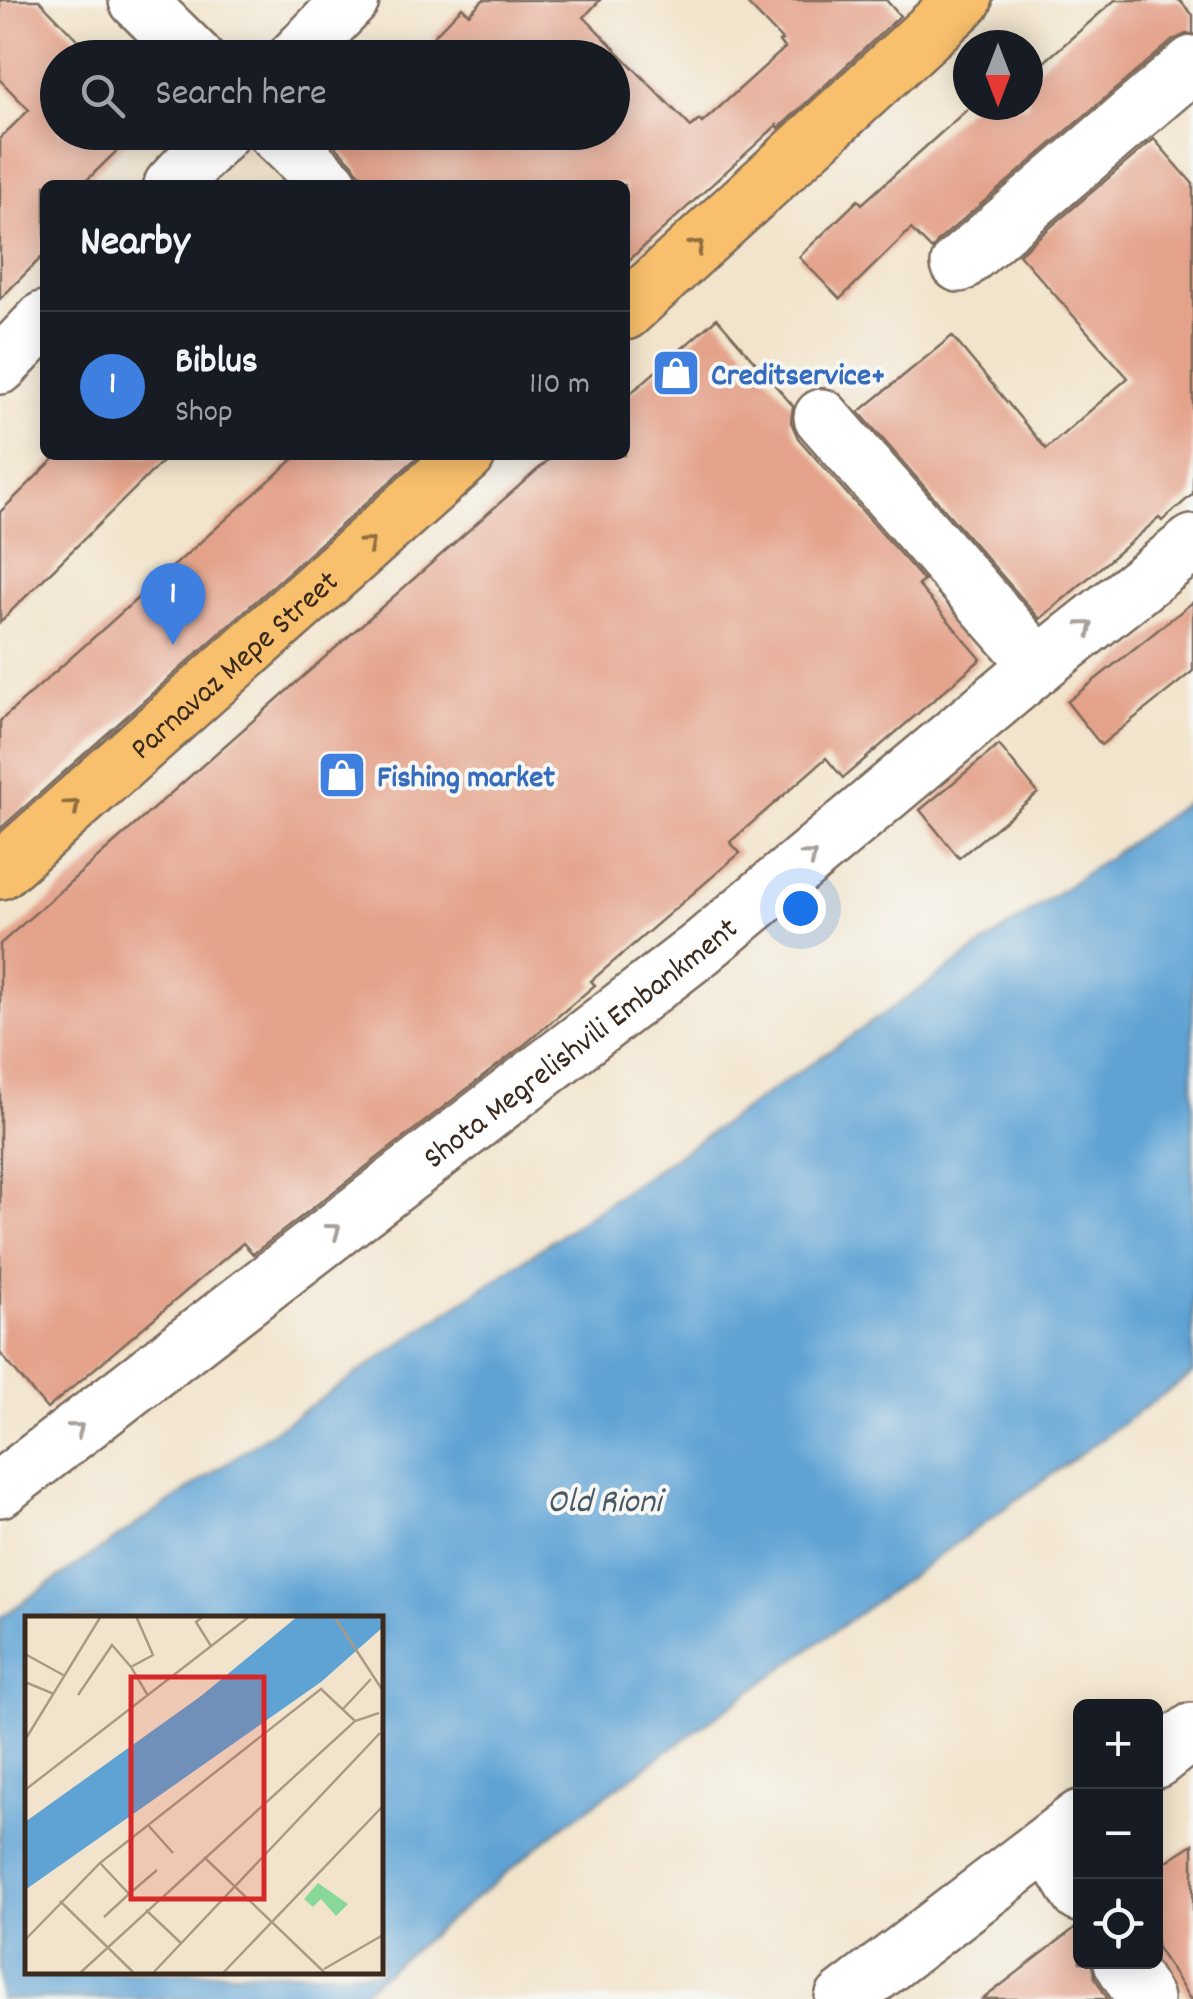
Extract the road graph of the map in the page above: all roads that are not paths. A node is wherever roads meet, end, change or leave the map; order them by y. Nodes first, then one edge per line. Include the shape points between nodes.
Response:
1 (137, 0) edge
2 (351, 0) edge
3 (964, 0) edge
4 (178, 40) edge
5 (312, 40) edge
6 (1193, 64) edge
7 (205, 150) edge
8 (294, 150) edge
9 (177, 180) edge
10 (325, 180) edge
11 (959, 264) dead end
12 (630, 307) edge
13 (40, 324) edge
14 (0, 366) edge
15 (822, 417) dead end
16 (461, 460) edge
17 (1193, 543) edge
18 (1039, 665) junction
19 (0, 871) edge
20 (0, 1489) edge
21 (1193, 1731) edge
22 (1163, 1755) edge
23 (1065, 1831) edge
24 (1076, 1879) edge
25 (1126, 1969) edge
26 (843, 1999) edge
27 (1145, 1999) edge

1 - 4 street
2 - 5 street
12 -> 3 main road
6 - 11 street
7 - 9 street
8 - 10 street
13 - 14 street
15 - 18 street
19 -> 16 main road, Parnavaz Mepe Street
18 -> 17 street, Shota Megrelishvili Embankment
20 -> 18 street, Shota Megrelishvili Embankment via 687,934
21 - 22 street
23 - 24 street
23 - 26 street
25 - 27 street

